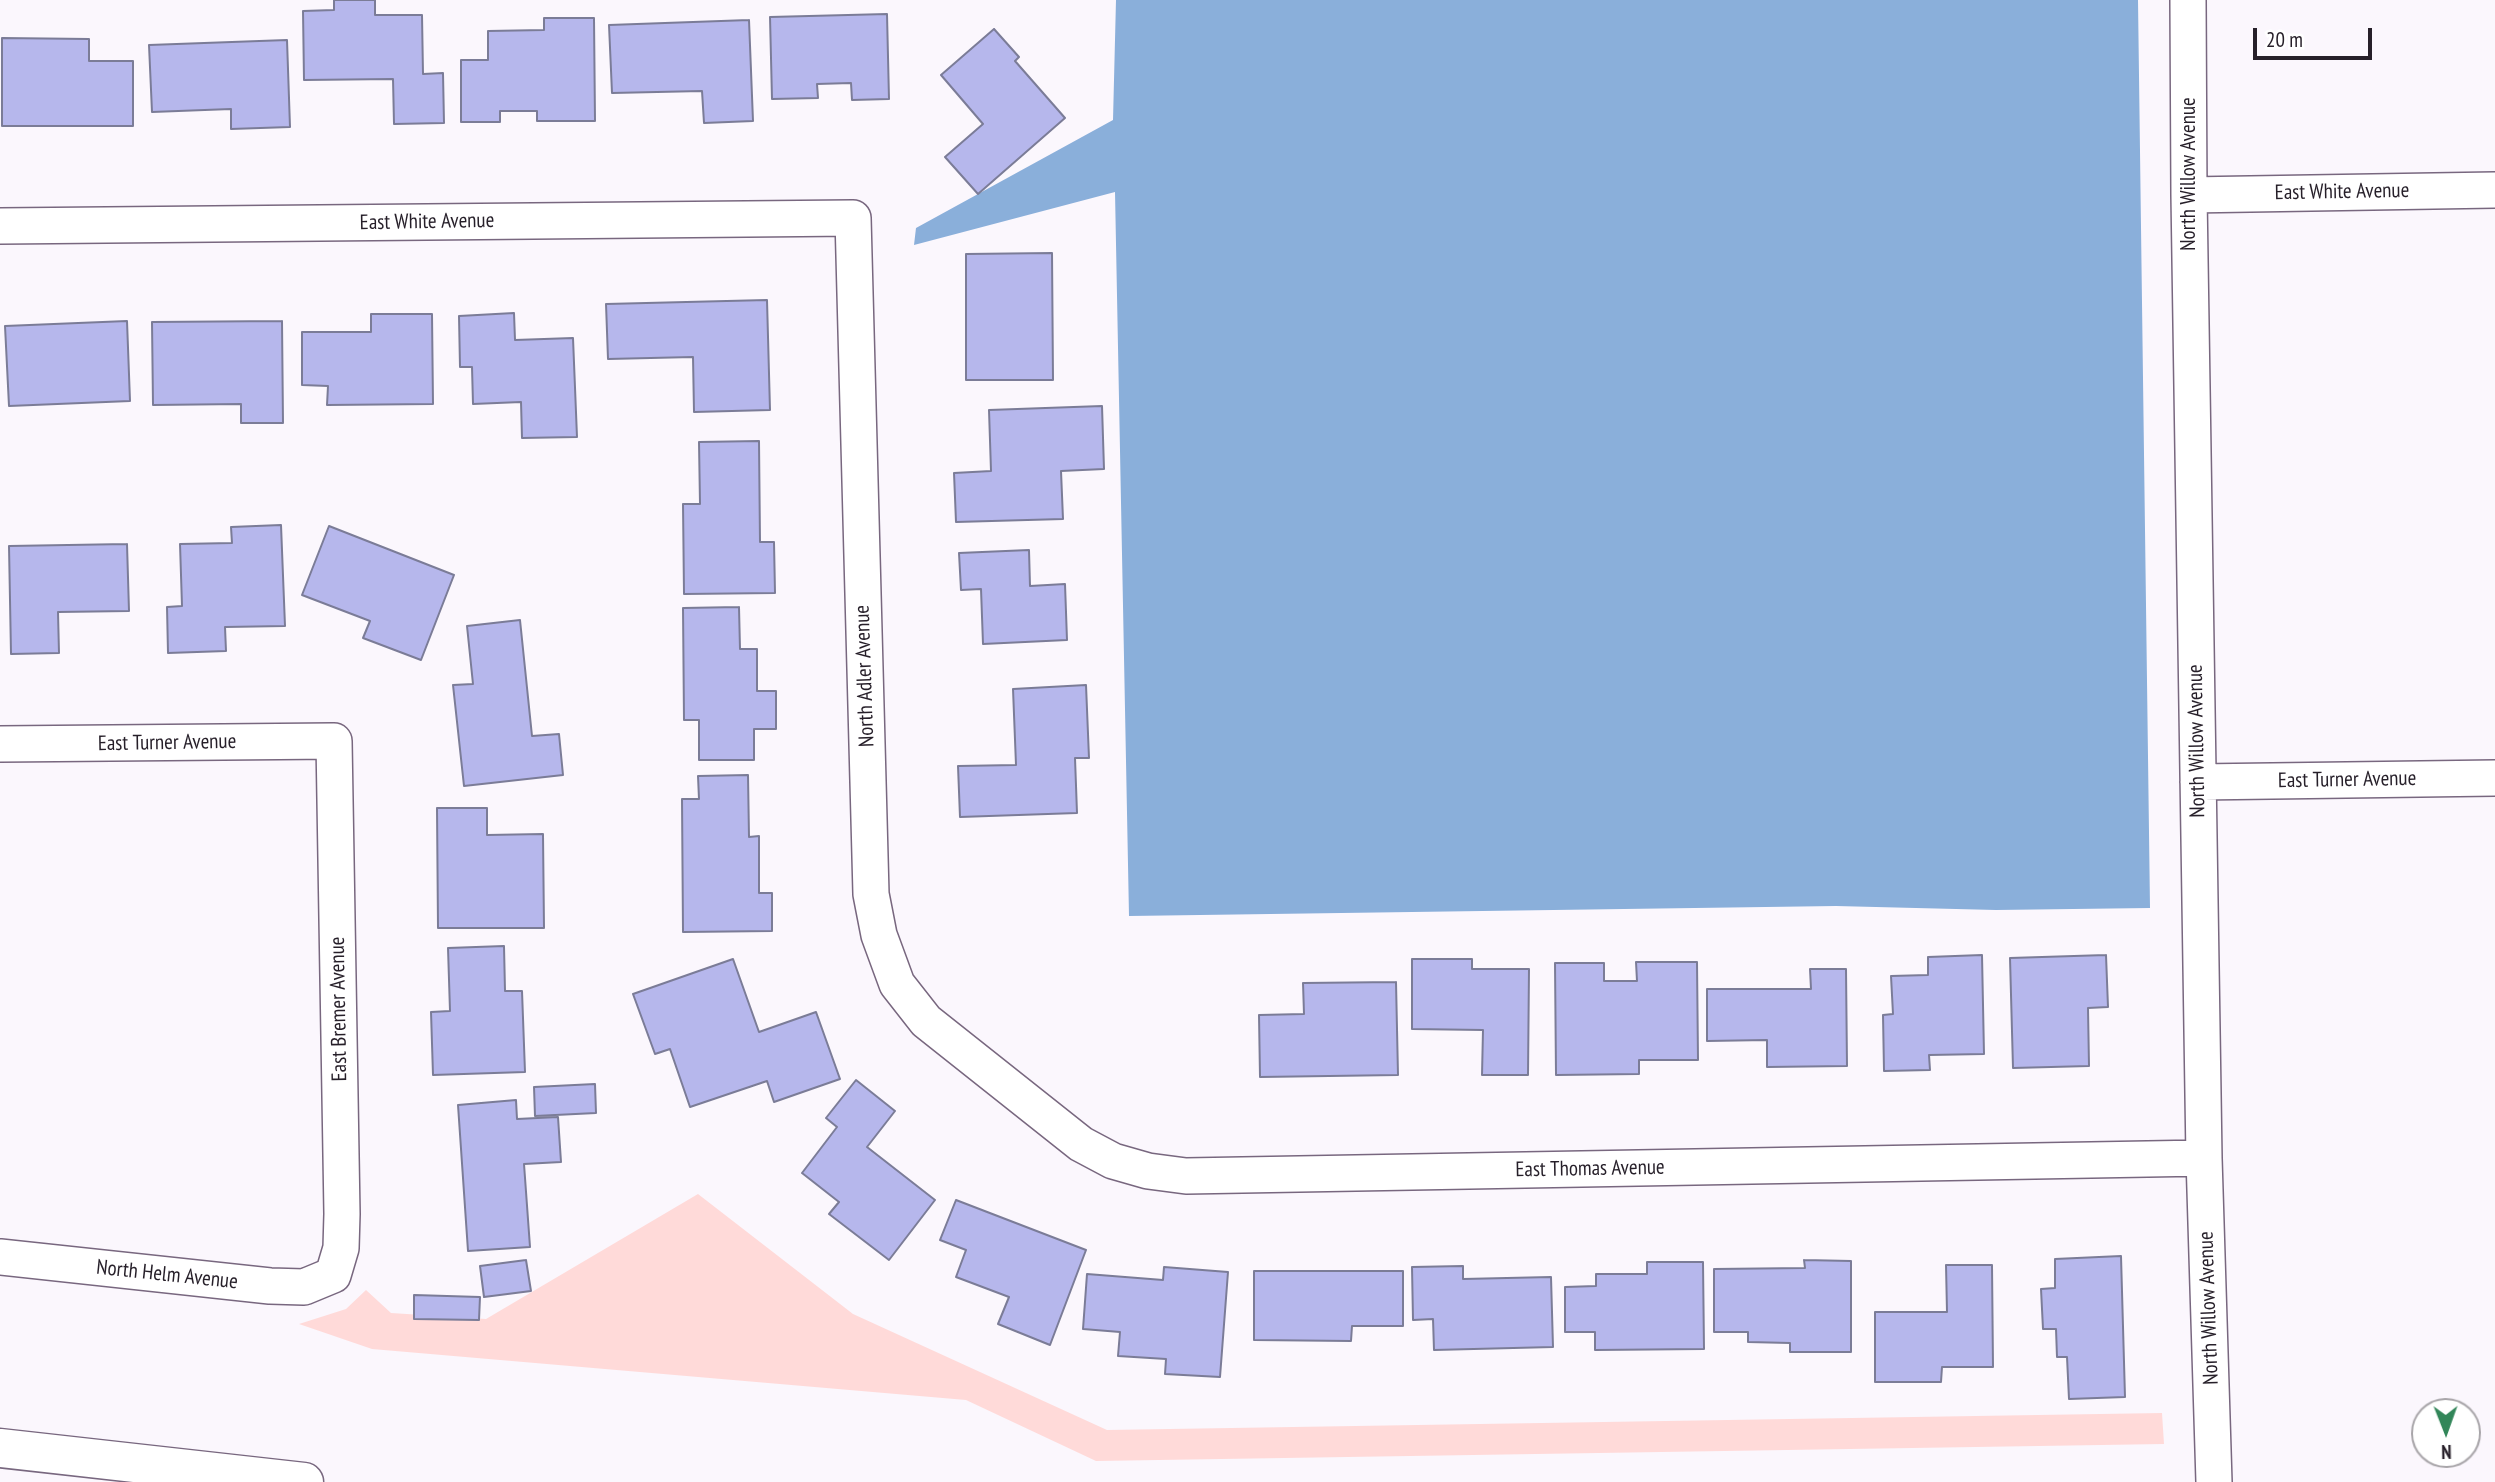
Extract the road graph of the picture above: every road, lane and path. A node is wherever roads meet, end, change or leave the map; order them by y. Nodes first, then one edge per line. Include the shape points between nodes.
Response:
1 (2188, 0) edge
2 (2495, 190) edge
3 (2189, 195) junction
4 (853, 218) joint
5 (0, 226) edge
6 (334, 741) joint
7 (0, 744) edge
8 (2495, 778) edge
9 (2198, 782) junction
10 (1003, 1084) joint
11 (2204, 1157) junction
12 (0, 1257) edge
13 (333, 1275) joint
14 (0, 1448) edge
15 (2214, 1468) edge
16 (304, 1482) edge

1 - 3 street, North Willow Avenue
2 - 3 street, East White Avenue
3 - 9 street, North Willow Avenue
4 - 5 street, East White Avenue
4 - 10 street, North Adler Avenue via 871,894 879,935 897,984 926,1021
6 - 7 street, East Turner Avenue
6 - 13 street, East Bremer Avenue via 342,1214 341,1248
8 - 9 street, East Turner Avenue
9 - 11 street, North Willow Avenue
10 - 11 street, East Thomas Avenue via 1081,1144 1148,1171 1186,1176
11 - 15 street, North Willow Avenue
12 - 13 street, North Helm Avenue via 270,1286 304,1287
14 - 16 highway

